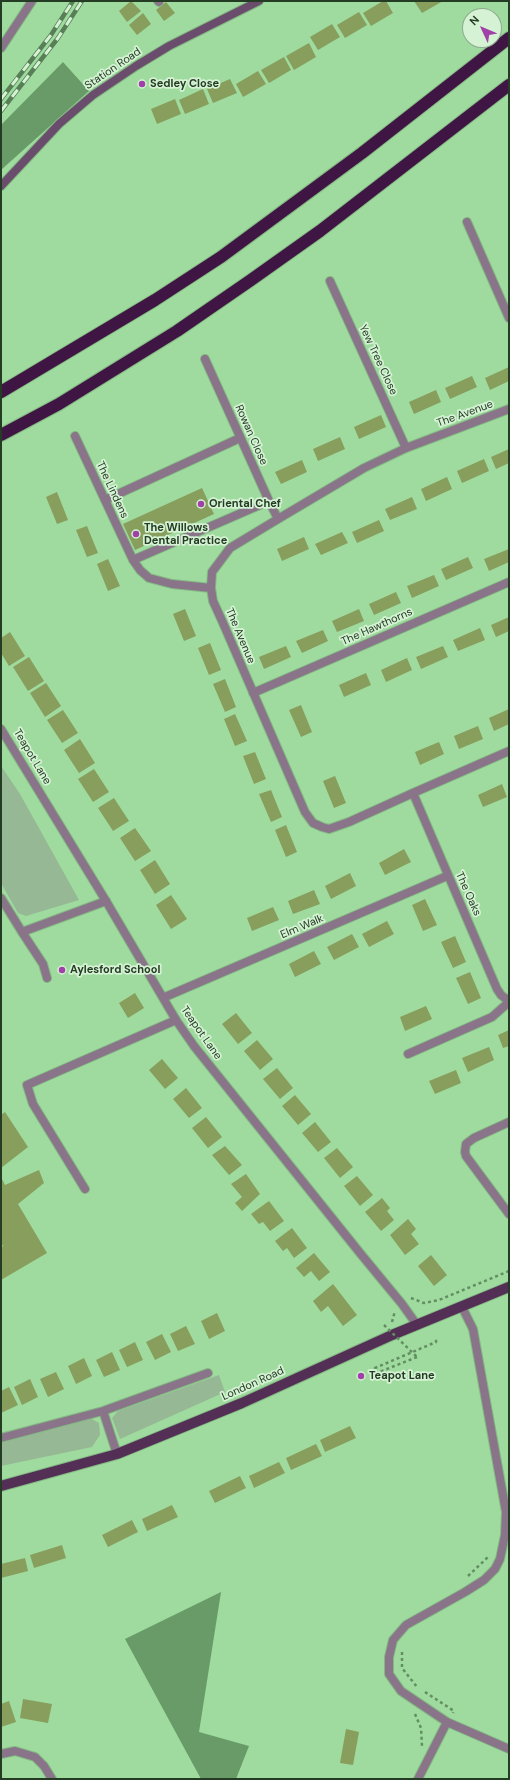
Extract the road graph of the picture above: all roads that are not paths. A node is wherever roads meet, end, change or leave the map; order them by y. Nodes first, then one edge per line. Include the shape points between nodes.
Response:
1 (32, 1) edge
2 (259, 1) edge
3 (509, 38) edge
4 (1, 48) edge
5 (509, 84) edge
6 (1, 186) edge
7 (467, 222) dead end
8 (330, 281) dead end
9 (509, 318) edge
10 (205, 359) dead end
11 (1, 392) edge
12 (509, 409) edge
13 (1, 435) edge
14 (75, 436) dead end
15 (240, 438) junction
16 (406, 448) junction
17 (105, 500) junction
18 (268, 501) junction
19 (278, 519) junction
20 (133, 560) junction
21 (509, 582) edge
22 (211, 588) junction
23 (253, 693) junction
24 (1, 729) edge
25 (509, 751) edge
26 (412, 793) junction
27 (447, 876) junction
28 (1, 898) edge
29 (106, 901) junction
30 (22, 932) junction
31 (47, 978) dead end
32 (165, 998) junction
33 (509, 1001) edge
34 (176, 1020) junction
35 (408, 1054) dead end
36 (509, 1122) edge
37 (85, 1189) dead end
38 (509, 1214) edge
39 (509, 1287) edge
40 (462, 1307) junction
41 (417, 1325) junction
42 (208, 1372) dead end
43 (103, 1411) junction
44 (1, 1438) edge
45 (117, 1454) junction
46 (1, 1486) edge
47 (508, 1513) edge
48 (509, 1556) edge
49 (500, 1559) junction
50 (447, 1722) junction
51 (509, 1749) edge
52 (1, 1754) edge
53 (52, 1779) edge
54 (418, 1779) edge

1 - 4 street
2 - 6 street, Station Road via 169,46 93,95 59,124
3 - 11 highway via 356,158 221,257 155,300
5 - 13 highway via 320,231 251,280 170,335 59,404
7 - 9 street
8 - 16 street, Yew Tree Close
10 - 15 street, Rowan Close
12 - 16 street, The Avenue
14 - 17 street, The Lindens
15 - 17 street
15 - 18 street, Rowan Close
16 - 19 street, The Avenue via 364,468
17 - 20 street, The Lindens
18 - 19 street, Rowan Close
18 - 20 street
19 - 22 street, The Avenue via 230,548 212,572
20 - 22 street, The Lindens via 149,578 172,584
21 - 23 street, The Hawthorns
22 - 23 street, The Avenue via 216,608
23 - 26 street, The Avenue via 305,812 313,823 329,829
24 - 29 street, Teapot Lane
25 - 26 street, The Avenue
26 - 27 street, The Oaks
27 - 32 street, Elm Walk
27 - 33 street, The Oaks via 497,990
28 - 30 street
29 - 30 street
29 - 32 street, Teapot Lane
30 - 31 street via 43,964
32 - 34 street, Teapot Lane
33 - 35 street via 492,1018
34 - 37 street via 26,1085 33,1104
34 - 41 street, Teapot Lane
36 - 38 street via 474,1138 466,1144 464,1152
39 - 40 main road, London Road
40 - 41 main road, London Road
40 - 47 street via 473,1329
41 - 45 main road, London Road
42 - 43 street
43 - 44 street
43 - 45 street
45 - 46 main road, London Road
47 - 49 street
48 - 49 street
49 - 50 street via 484,1580 406,1625 394,1640 389,1657 389,1674 401,1691
50 - 51 street
50 - 54 street
52 - 53 street via 15,1751 35,1758

